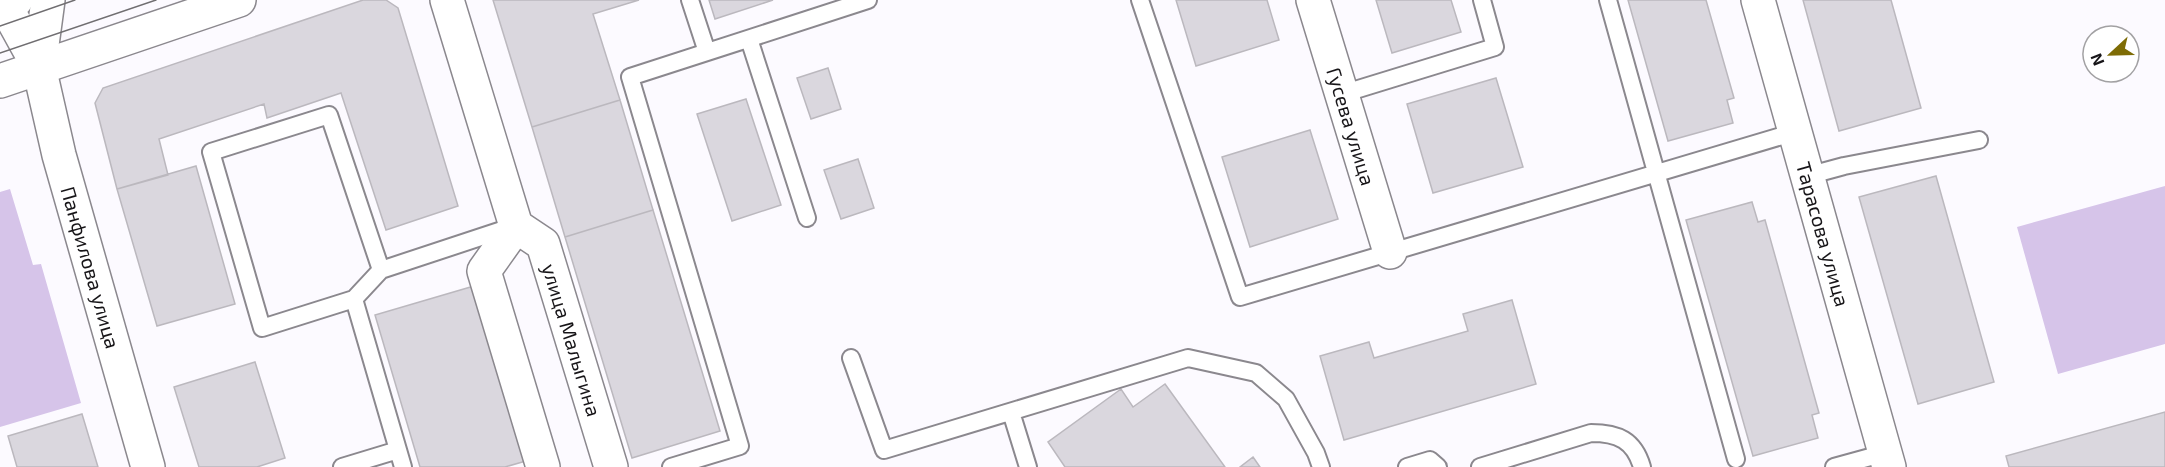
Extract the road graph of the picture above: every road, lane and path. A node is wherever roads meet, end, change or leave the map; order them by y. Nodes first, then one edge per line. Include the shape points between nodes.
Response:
1 (48, 0) edge
2 (239, 0) edge
3 (447, 0) edge
4 (690, 0) edge
5 (868, 0) edge
6 (1140, 0) edge
7 (1313, 0) edge
8 (1482, 0) edge
9 (1608, 0) edge
10 (1758, 0) edge
11 (5, 3) edge
12 (749, 39) junction
13 (707, 52) junction
14 (39, 67) junction
15 (0, 81) edge
16 (1342, 94) junction
17 (1795, 132) junction
18 (1979, 140) dead end
19 (1656, 173) junction
20 (1807, 176) junction
21 (807, 218) dead end
22 (516, 226) junction
23 (1390, 252) junction
24 (381, 270) junction
25 (354, 299) junction
26 (851, 358) dead end
27 (1011, 412) junction
28 (398, 450) junction
29 (1736, 459) dead end
30 (1887, 460) edge
31 (709, 462) edge
32 (148, 467) edge
33 (342, 467) edge
34 (403, 467) edge
35 (543, 467) edge
36 (611, 467) edge
37 (671, 467) edge
38 (1028, 467) edge
39 (1321, 467) edge
40 (1407, 467) edge
41 (1438, 467) edge
42 (1480, 467) edge
43 (1642, 467) edge
44 (1834, 467) edge

1 - 14 street, Панфилова улица
2 - 14 street
3 - 22 street
4 - 13 lane
5 - 12 lane
6 - 23 lane via 1240,297
7 - 16 street, Гусева улица
8 - 16 lane via 1495,47
9 - 19 lane
10 - 17 street, Тарасова улица
11 - 14 street, Панфилова улица
12 - 13 lane
12 - 21 lane
13 - 31 lane via 630,77 740,446
14 - 15 street
14 - 32 street, Панфилова улица via 59,154
16 - 23 street, Гусева улица
17 - 19 lane
17 - 20 street, Тарасова улица
18 - 20 lane
19 - 23 lane
19 - 29 lane
20 - 30 street, Тарасова улица
22 - 24 lane
22 - 35 street via 484,271
22 - 36 street, улица Малыгина via 543,244
24 - 25 lane
24 - 25 lane via 329,114 211,152 262,328
25 - 28 lane
26 - 27 lane via 884,450
27 - 38 lane
27 - 39 lane via 1188,358 1256,373 1286,399
28 - 33 lane
28 - 34 lane
30 - 44 lane
31 - 37 lane
40 - 41 lane via 1430,460
42 - 43 lane via 1591,432 1610,433 1626,440

